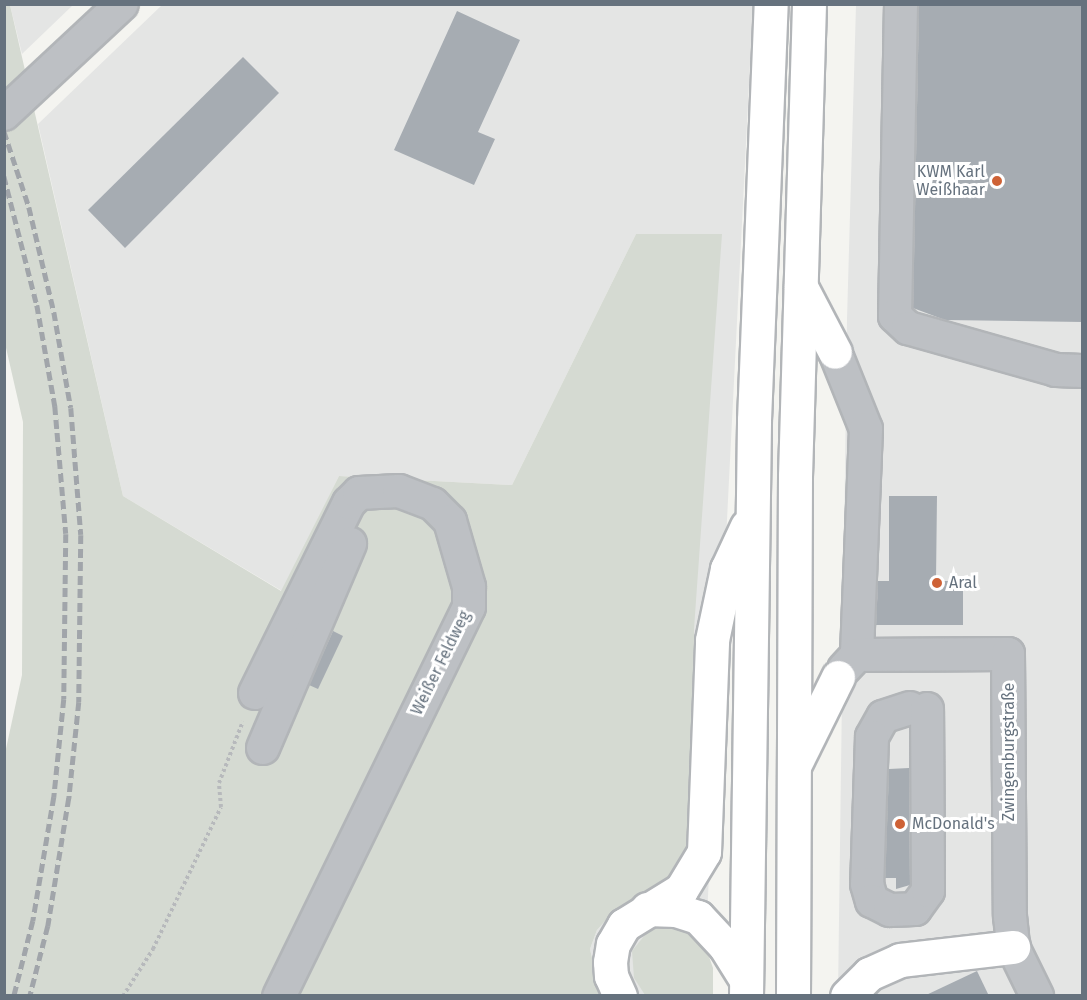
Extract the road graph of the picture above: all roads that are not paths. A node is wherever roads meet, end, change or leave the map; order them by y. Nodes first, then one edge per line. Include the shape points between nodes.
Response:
1 (122, 4) edge
2 (771, 4) edge
3 (809, 4) edge
4 (901, 4) edge
5 (4, 114) edge
6 (799, 282) junction
7 (835, 352) joint
8 (1083, 371) edge
9 (375, 490) junction
10 (753, 514) junction
11 (848, 666) junction
12 (255, 693) road end
13 (918, 708) joint
14 (263, 748) dead end
15 (791, 771) junction
16 (647, 909) junction
17 (1013, 947) junction
18 (745, 987) edge
19 (279, 996) edge
20 (620, 996) edge
21 (793, 996) edge
22 (847, 996) edge
23 (1037, 996) edge

1 - 5 street
2 - 10 highway
3 - 6 highway
4 - 8 street via 896,316 908,328 1056,370
6 - 7 highway
6 - 15 highway
7 - 11 street via 866,429
9 - 12 street via 359,493 349,503
9 - 14 street
9 - 19 street, Weißer Feldweg via 443,499 459,545 469,607
10 - 16 highway via 727,569 712,640 704,852 681,890
10 - 18 highway
11 - 15 highway
11 - 17 street, Zwingenburgstraße via 1008,654 1009,895
13 - 13 street via 883,717 872,737 867,884 872,901 890,910 915,909 928,891
15 - 21 highway
16 - 18 highway via 676,910 698,917 725,946
16 - 20 highway via 624,925 613,944 611,976
17 - 22 highway via 900,960 869,974
17 - 23 street, Zwingenburgstraße

